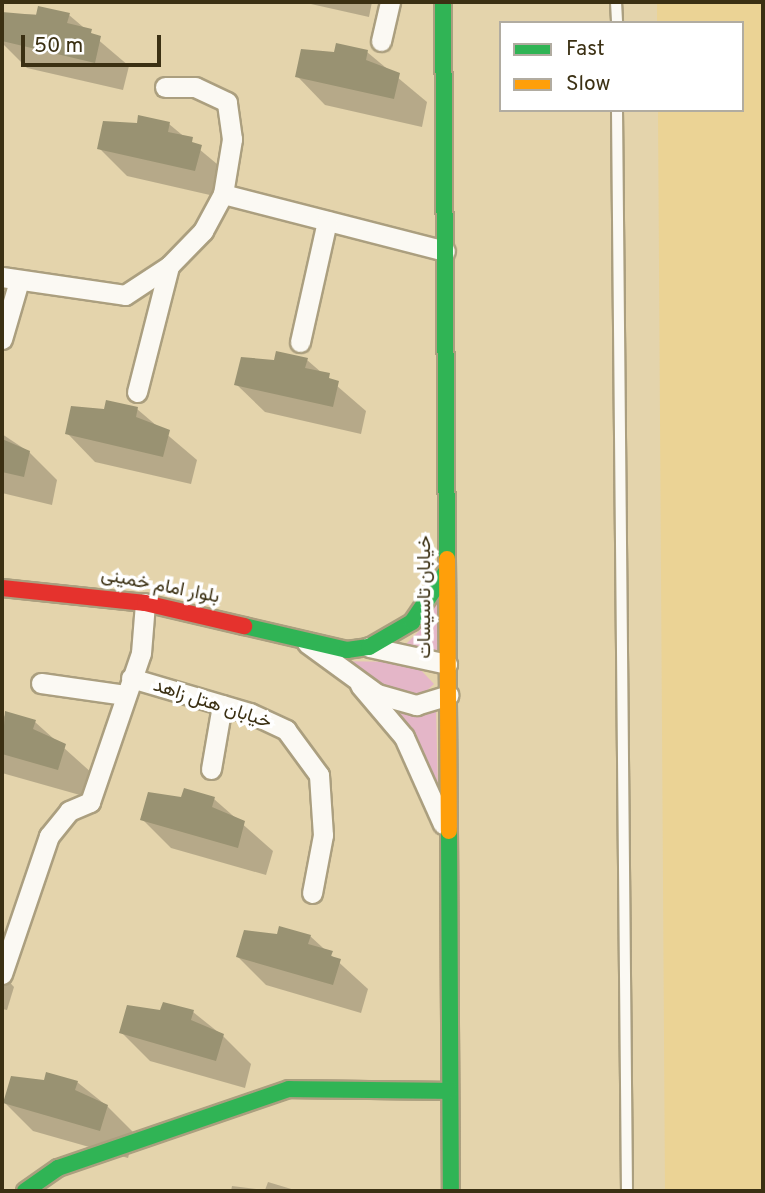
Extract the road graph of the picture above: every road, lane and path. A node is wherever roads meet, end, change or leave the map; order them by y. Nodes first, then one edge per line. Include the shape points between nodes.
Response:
1 (390, 2) edge
2 (443, 2) edge
3 (617, 2) edge
4 (617, 21) edge
5 (381, 41) dead end
6 (165, 87) dead end
7 (617, 112) edge
8 (223, 194) junction
9 (327, 221) junction
10 (445, 251) junction
11 (169, 266) junction
12 (10, 279) edge
13 (2, 340) edge
14 (300, 342) dead end
15 (137, 392) dead end
16 (447, 569) junction
17 (2, 588) edge
18 (145, 603) junction
19 (307, 643) junction
20 (369, 647) junction
21 (447, 664) junction
22 (41, 684) dead end
23 (360, 685) junction
24 (128, 687) junction
25 (447, 695) junction
26 (222, 705) junction
27 (211, 769) dead end
28 (449, 847) junction
29 (312, 893) dead end
30 (2, 974) edge
31 (450, 1091) junction
32 (25, 1191) edge
33 (451, 1191) edge
34 (627, 1191) edge

1 - 5 street
2 - 10 street, خیابان تاسیسات
3 - 4 lane
6 - 8 street via 195,87 227,102 232,139
7 - 34 lane
8 - 9 street
8 - 11 street via 203,231
9 - 10 street
9 - 14 street
10 - 16 street, خیابان تاسیسات
11 - 12 street via 125,295
11 - 15 street
12 - 13 street
16 - 20 street via 412,622
16 - 21 street, خیابان تاسیسات
17 - 18 street, بلوار امام خمینی
18 - 19 street, بلوار امام خمینی
18 - 24 street via 141,653
19 - 20 street, بلوار امام خمینی via 347,650
19 - 23 street
20 - 21 street
21 - 25 street, خیابان تاسیسات
22 - 24 street, خیابان هتل زاهد
23 - 25 street via 416,705
23 - 28 street via 404,737 439,809
24 - 26 street, خیابان هتل زاهد
24 - 30 street via 90,802 69,811 50,836
25 - 28 street, خیابان تاسیسات
26 - 27 street
26 - 29 street, خیابان هتل زاهد via 286,730 319,775 323,835
28 - 31 street, خیابان تاسیسات
31 - 32 street via 289,1089 58,1168
31 - 33 street, خیابان تاسیسات

